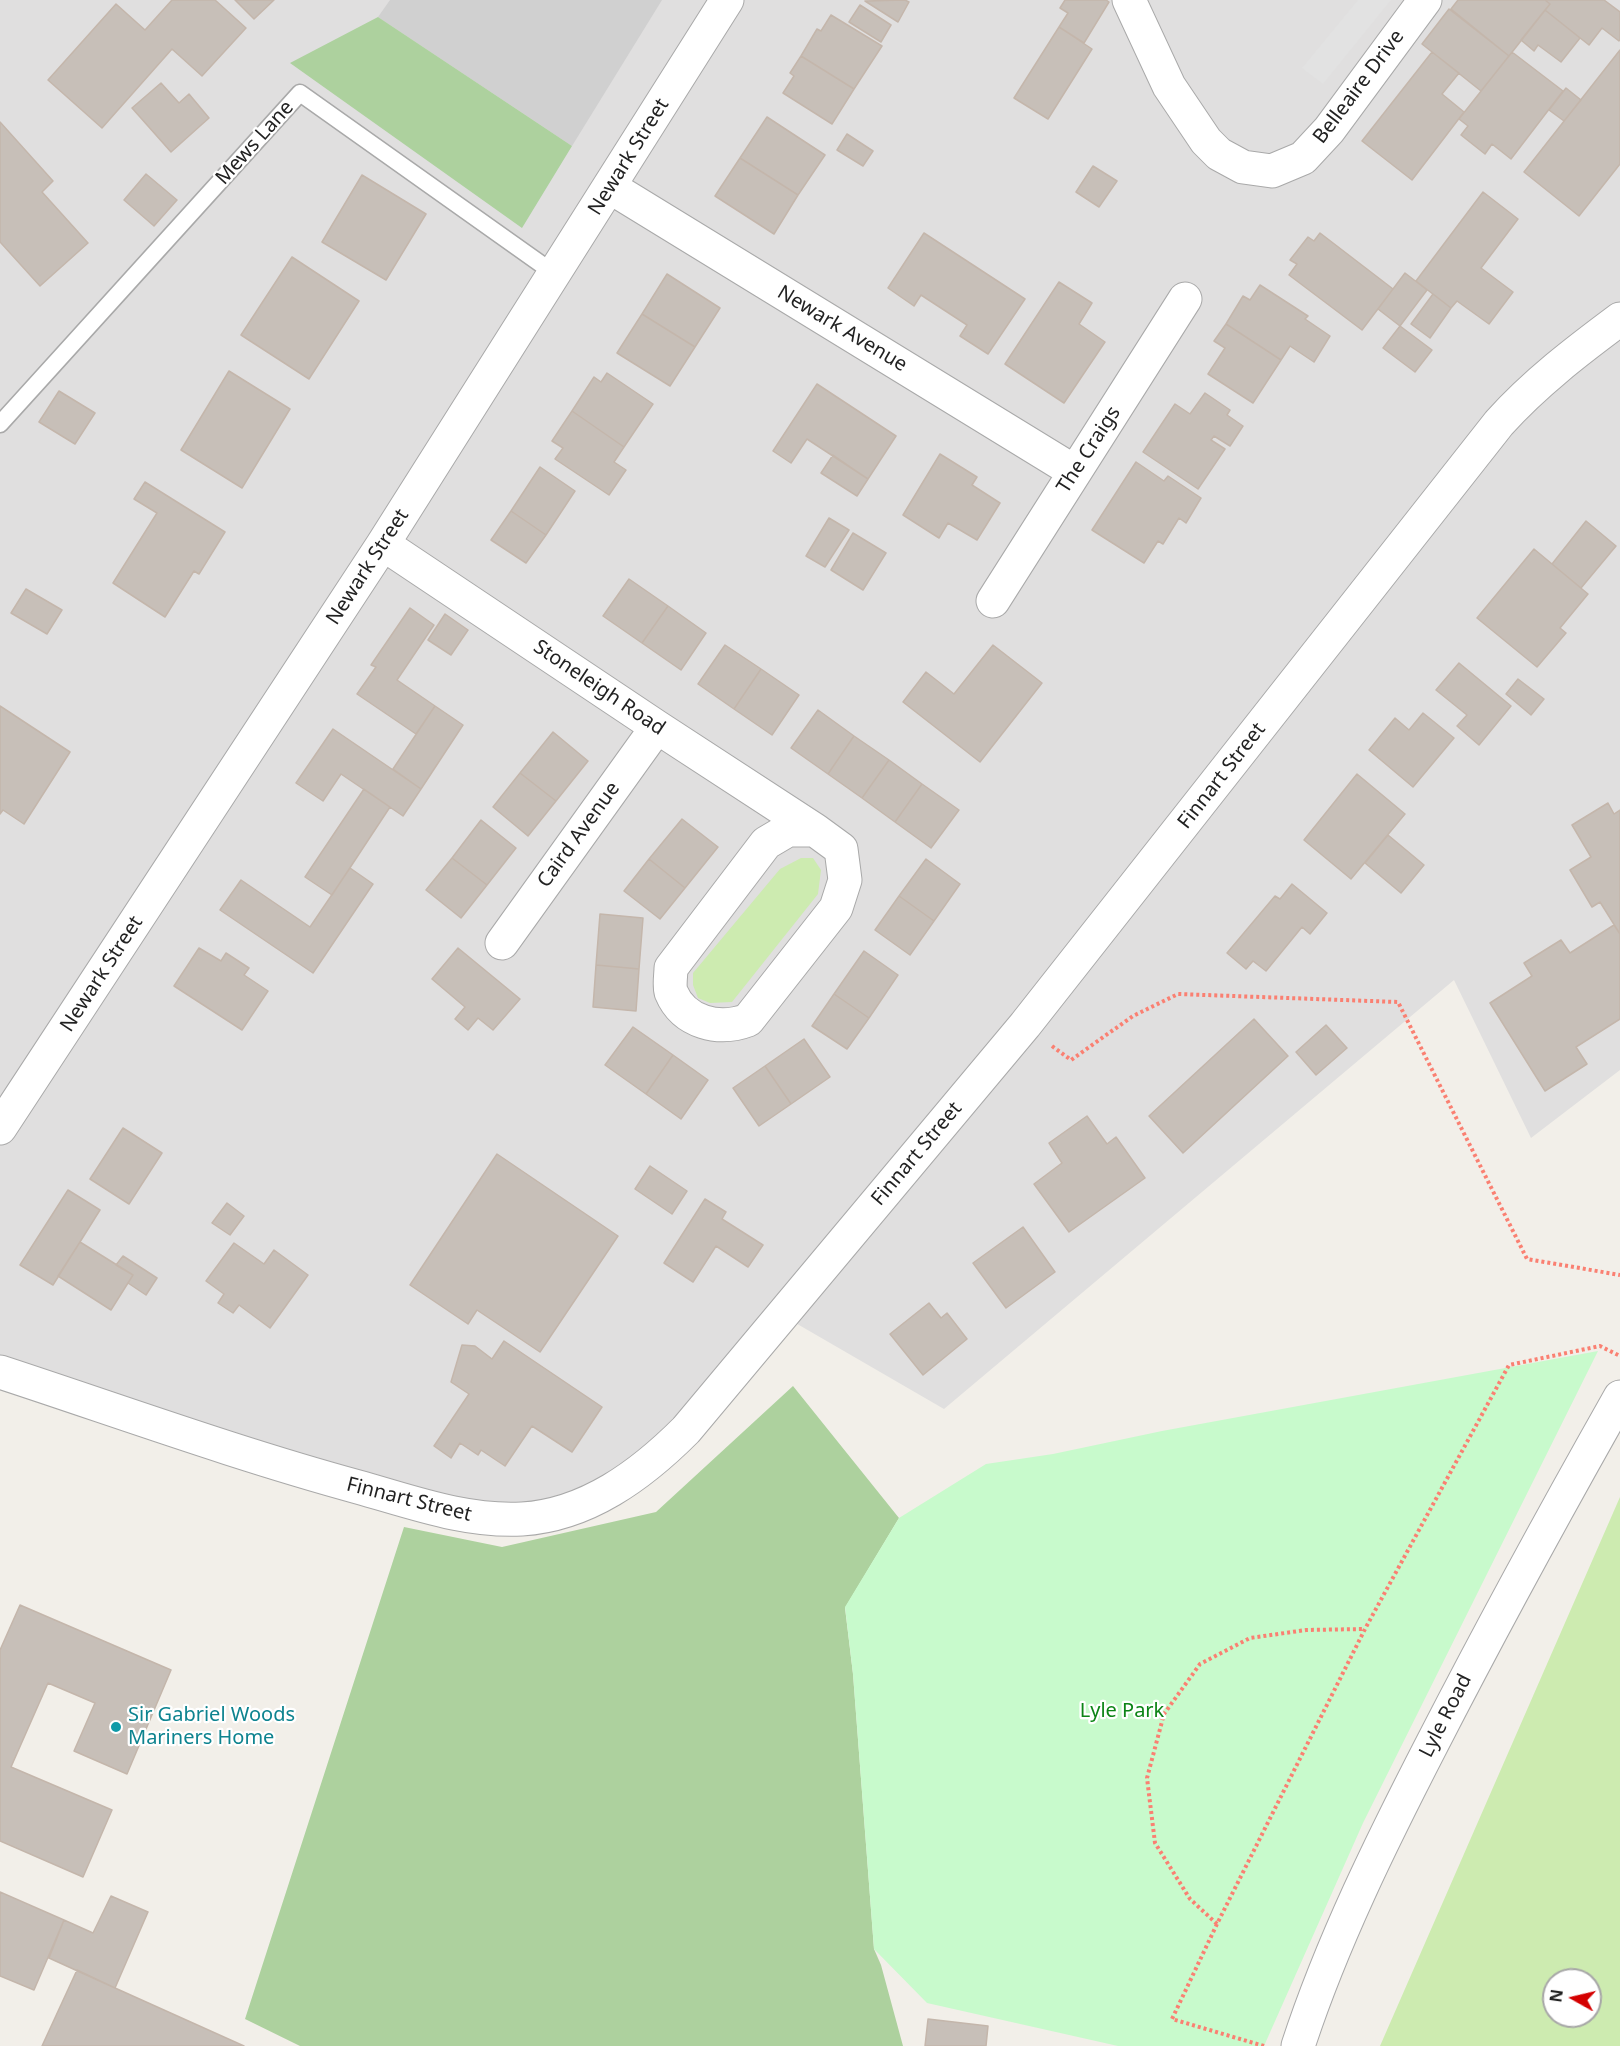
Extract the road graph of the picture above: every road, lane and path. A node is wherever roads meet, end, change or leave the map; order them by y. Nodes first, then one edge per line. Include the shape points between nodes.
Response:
1 (728, 0) edge
2 (1129, 0) edge
3 (1425, 0) edge
4 (610, 187) junction
5 (555, 274) junction
6 (1185, 299) dead end
7 (1620, 319) edge
8 (0, 424) edge
9 (1075, 471) junction
10 (383, 544) junction
11 (993, 601) dead end
12 (657, 727) junction
13 (815, 830) junction
14 (502, 943) dead end
15 (1025, 1025) junction
16 (0, 1128) edge
17 (1620, 1275) edge
18 (1620, 1356) edge
19 (0, 1372) edge
20 (1620, 1397) edge
21 (1365, 1629) junction
22 (1217, 1924) junction
23 (1264, 2046) edge
24 (1298, 2046) edge

1 - 4 street, Newark Street
2 - 3 street, Belleaire Drive via 1169,86 1206,141 1219,154 1243,166 1272,171 1303,158 1329,130
4 - 5 street, Newark Street
4 - 9 street, Newark Avenue
5 - 8 lane, Mews Lane via 300,93
5 - 10 street, Newark Street
6 - 9 street, The Craigs
7 - 15 street, Finnart Street via 1546,376 1499,423
9 - 11 street, The Craigs
10 - 12 street, Stoneleigh Road
10 - 16 street, Newark Street
12 - 13 street, Stoneleigh Road
12 - 14 street, Caird Avenue
13 - 13 street, Stoneleigh Road via 788,830 766,843 671,968 670,990 683,1010 699,1021 735,1026 748,1020 836,908 845,880 841,849
15 - 17 path via 1071,1060 1133,1016 1178,994 1398,1002 1527,1259
15 - 19 street, Finnart Street via 686,1430 662,1454 612,1491 554,1514 523,1519 457,1515 297,1470
18 - 21 path via 1600,1346 1509,1365
20 - 24 street, Lyle Road via 1406,1793 1360,1890
21 - 22 path
21 - 22 path via 1306,1630 1250,1638 1200,1664 1164,1714 1147,1778 1155,1843 1190,1899
22 - 23 path via 1172,2019

